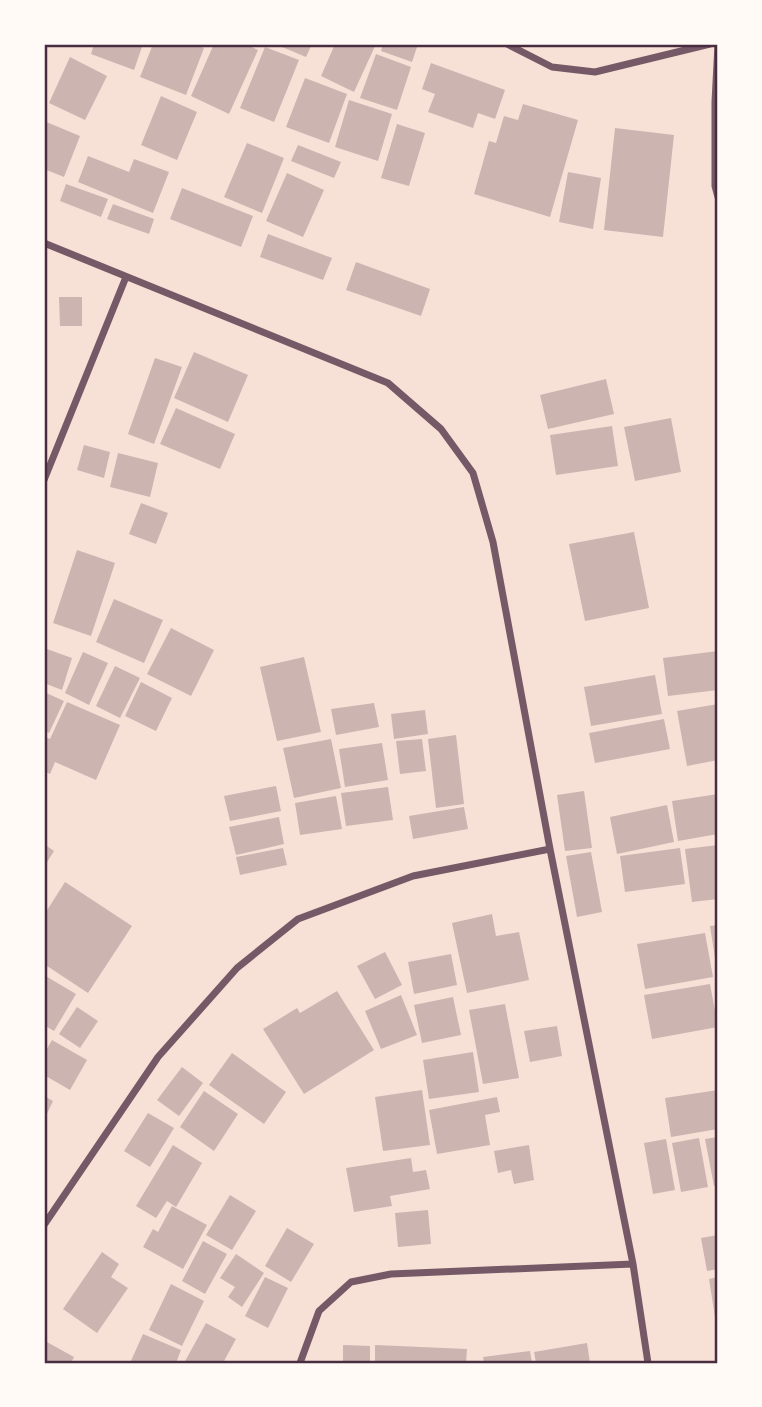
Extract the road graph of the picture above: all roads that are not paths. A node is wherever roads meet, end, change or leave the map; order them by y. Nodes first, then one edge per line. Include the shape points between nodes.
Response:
1 (507, 44) edge
2 (710, 44) edge
3 (718, 44) edge
4 (718, 197) edge
5 (44, 243) edge
6 (125, 277) junction
7 (44, 480) edge
8 (551, 849) junction
9 (44, 1225) edge
10 (633, 1264) junction
11 (300, 1363) edge
12 (648, 1363) edge

1 - 2 street via 552,67 595,72
3 - 4 street
5 - 6 street
6 - 7 street
6 - 8 street via 388,383 441,429 473,473 493,542
8 - 9 street via 413,876 298,919 237,968 158,1057
8 - 10 street
10 - 11 street via 391,1274 351,1282 319,1311
10 - 12 street

